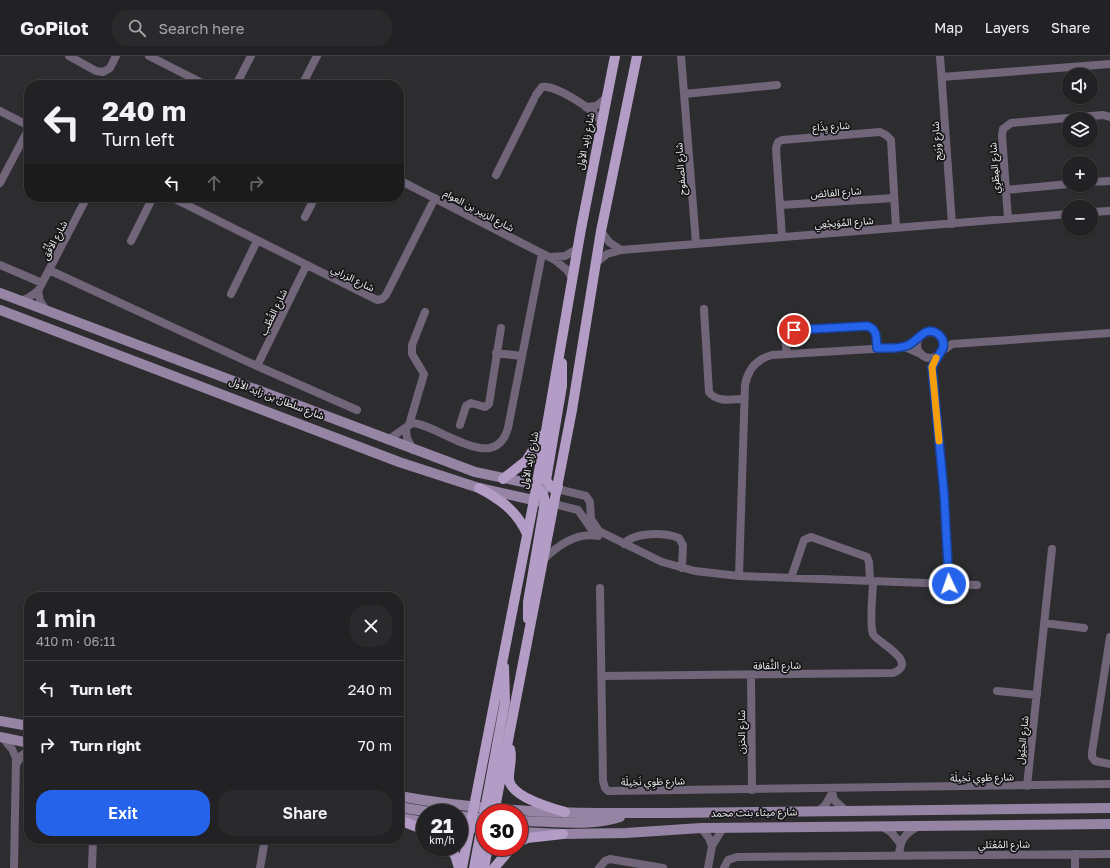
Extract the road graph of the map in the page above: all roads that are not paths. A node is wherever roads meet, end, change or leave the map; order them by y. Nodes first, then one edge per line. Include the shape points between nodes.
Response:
1 (69, 56) edge
2 (116, 56) edge
3 (149, 56) edge
4 (251, 56) edge
5 (317, 56) edge
6 (615, 56) edge
7 (637, 56) edge
8 (681, 56) edge
9 (940, 56) edge
10 (1110, 64) edge
11 (942, 77) junction
12 (196, 80) edge
13 (239, 80) edge
14 (305, 80) edge
15 (777, 85) dead end
16 (684, 94) junction
17 (606, 98) junction
18 (586, 107) junction
19 (0, 111) edge
20 (1110, 117) edge
21 (601, 122) junction
22 (24, 124) edge
23 (24, 137) edge
24 (496, 175) dead end
25 (1110, 181) edge
26 (404, 182) edge
27 (1098, 182) edge
28 (0, 183) edge
29 (1062, 185) edge
30 (1006, 190) junction
31 (435, 198) junction
32 (894, 198) junction
33 (84, 202) edge
34 (150, 202) edge
35 (181, 202) edge
36 (312, 202) edge
37 (781, 205) junction
38 (1110, 211) edge
39 (1098, 212) edge
40 (1062, 215) edge
41 (305, 217) dead end
42 (1008, 219) junction
43 (952, 224) junction
44 (896, 228) junction
45 (601, 231) junction
46 (782, 236) junction
47 (131, 241) dead end
48 (257, 241) junction
49 (696, 243) junction
50 (577, 249) junction
51 (621, 250) junction
52 (542, 254) junction
53 (550, 257) junction
54 (596, 263) junction
55 (0, 265) edge
56 (306, 266) junction
57 (49, 270) junction
58 (572, 278) junction
59 (42, 283) junction
60 (38, 291) junction
61 (0, 293) edge
62 (231, 294) dead end
63 (20, 301) junction
64 (704, 309) dead end
65 (0, 310) edge
66 (46, 310) junction
67 (425, 312) dead end
68 (501, 328) dead end
69 (1110, 333) edge
70 (66, 335) junction
71 (941, 337) junction
72 (919, 338) junction
73 (132, 343) junction
74 (952, 344) junction
75 (905, 347) junction
76 (877, 348) junction
77 (496, 353) junction
78 (787, 354) junction
79 (939, 354) junction
80 (560, 355) junction
81 (922, 355) junction
82 (522, 356) junction
83 (257, 366) junction
84 (932, 367) junction
85 (744, 399) junction
86 (357, 410) dead end
87 (460, 425) dead end
88 (407, 427) junction
89 (547, 427) junction
90 (388, 440) junction
91 (413, 450) junction
92 (503, 479) junction
93 (535, 485) junction
94 (557, 487) junction
95 (479, 488) junction
96 (534, 500) junction
97 (549, 503) junction
98 (527, 534) junction
99 (599, 536) junction
100 (624, 544) junction
101 (1052, 549) dead end
102 (543, 560) junction
103 (682, 568) junction
104 (739, 576) junction
105 (791, 578) junction
106 (872, 581) junction
107 (949, 584) junction
108 (977, 584) dead end
109 (600, 588) dead end
110 (1044, 623) junction
111 (1084, 628) dead end
112 (530, 629) junction
113 (1110, 637) edge
114 (1109, 648) edge
115 (502, 658) junction
116 (751, 675) junction
117 (602, 676) junction
118 (997, 691) dead end
119 (1037, 695) junction
120 (0, 721) edge
121 (24, 725) edge
122 (2, 738) edge
123 (24, 742) edge
124 (508, 742) junction
125 (24, 754) edge
126 (17, 763) junction
127 (1110, 764) edge
128 (1110, 784) edge
129 (1027, 786) junction
130 (752, 790) junction
131 (831, 792) junction
132 (404, 797) edge
133 (489, 804) edge
134 (491, 804) edge
135 (404, 808) edge
136 (1110, 808) edge
137 (416, 810) edge
138 (845, 810) junction
139 (819, 811) junction
140 (473, 812) junction
141 (565, 812) junction
142 (468, 813) edge
143 (476, 813) edge
144 (627, 813) junction
145 (528, 814) edge
146 (404, 820) edge
147 (404, 821) edge
148 (416, 821) edge
149 (528, 821) edge
150 (476, 823) edge
151 (1110, 824) edge
152 (416, 826) edge
153 (470, 827) junction
154 (883, 827) junction
155 (917, 827) junction
156 (701, 828) junction
157 (723, 828) junction
158 (528, 832) edge
159 (563, 834) junction
160 (528, 838) edge
161 (900, 843) junction
162 (93, 844) edge
163 (264, 844) edge
164 (712, 846) junction
165 (1075, 854) junction
166 (1110, 854) edge
167 (455, 856) edge
168 (477, 856) edge
169 (486, 856) edge
170 (504, 856) edge
171 (899, 856) junction
172 (14, 868) edge
173 (92, 868) edge
174 (260, 868) edge
175 (459, 868) edge
176 (462, 868) edge
177 (474, 868) edge
178 (484, 868) edge
179 (494, 868) edge
180 (599, 868) edge
181 (663, 868) edge
182 (708, 868) edge
183 (724, 868) edge
184 (1075, 868) edge

1 - 2 street via 103,72 110,68
3 - 12 street
4 - 13 street
5 - 14 street
6 - 17 main road, شارع زايد الأول
7 - 45 main road
8 - 16 street, شارع الصفوح
9 - 11 street, شارع وْرَيج
10 - 11 street
11 - 43 street, شارع وْرَيج
15 - 16 street
16 - 49 street, شارع الصفوح
17 - 18 street via 596,106
17 - 21 main road, شارع زايد الأول
18 - 21 street via 597,114
18 - 24 street via 551,87 542,87
19 - 22 street
20 - 30 street, شارع المِطْرِي via 1103,115 1008,124 1002,135
21 - 50 main road, شارع زايد الأول
23 - 28 street
25 - 27 street
26 - 31 street, شارع الزبير بن العوام
29 - 30 street
30 - 42 street, شارع المِطْرِي
31 - 52 street, شارع الزبير بن العوام
31 - 56 street, شارع الزرابي via 382,299 371,298
32 - 37 street, شارع الفائض
32 - 37 street, شارع يِذَاع via 891,140 884,133 873,133 778,142 776,148
32 - 44 street, شارع يِذَاع
33 - 57 street, شارع الأُفُق
34 - 47 street
35 - 48 street, شارع الزرابي
36 - 41 street
37 - 46 street, شارع يِذَاع
38 - 39 street
40 - 42 street, شارع المُوَيجْعِي
42 - 43 street, شارع المُوَيجْعِي
43 - 44 street, شارع المُوَيجْعِي
44 - 46 street, شارع المُوَيجْعِي
45 - 51 street via 609,242
45 - 54 main road
46 - 49 street, شارع المُوَيجْعِي
48 - 56 street, شارع الزرابي
48 - 62 street
49 - 51 street, شارع المُوَيجْعِي
50 - 53 street via 565,256
50 - 58 main road, شارع زايد الأول
51 - 54 street, شارع المُوَيجْعِي via 607,254
52 - 53 street, شارع الزبير بن العوام
52 - 82 street
53 - 58 street, شارع الزبير بن العوام via 563,266
54 - 94 main road
55 - 59 street
56 - 83 street, شارع القُطُب
57 - 59 street, شارع الأُفُق
57 - 83 street
58 - 80 main road, شارع زايد الأول
59 - 60 street, شارع الأُفُق
60 - 63 street
60 - 66 street via 40,302
61 - 63 main road, شارع سلطان بن زايد الأول
63 - 66 main road, شارع سلطان بن زايد الأول
64 - 85 street via 710,392 713,397 720,399
65 - 70 main road, شارع سلطان بن زايد الأول
66 - 73 main road, شارع سلطان بن زايد الأول
67 - 88 street via 412,344 412,354 424,374
68 - 77 street
69 - 74 street
70 - 73 main road via 92,339 124,351 129,349
70 - 95 main road, شارع سلطان بن زايد الأول via 389,459
71 - 72 street via 929,331
71 - 74 street
71 - 79 street via 944,344
72 - 75 street
72 - 81 street via 917,346
73 - 90 main road, شارع سلطان بن زايد الأول
74 - 79 street
75 - 76 street
75 - 81 street
76 - 78 street
76 - 78 street via 876,333 873,328 867,326 794,330 786,337
77 - 82 street
77 - 87 street via 489,404 485,407 471,403 466,406
78 - 85 street via 764,357 751,368 746,376
79 - 81 street via 930,358
79 - 84 street
80 - 89 main road, شارع زايد الأول
80 - 94 main road via 563,378 546,480 550,486
81 - 84 street
82 - 88 street via 508,428 498,444 480,448 415,423
83 - 86 street
84 - 107 street via 944,493
85 - 104 street
88 - 90 street
88 - 91 street via 407,438
89 - 92 main road via 526,461
89 - 93 main road, شارع زايد الأول
90 - 91 main road, شارع سلطان بن زايد الأول
91 - 92 main road, شارع سلطان بن زايد الأول
92 - 93 main road, شارع سلطان بن زايد الأول
93 - 94 main road, شارع سلطان بن زايد الأول
93 - 96 main road, شارع زايد الأول
93 - 97 main road
94 - 97 main road
94 - 100 street via 586,496 590,502 594,526
95 - 96 main road, شارع سلطان بن زايد الأول
95 - 98 main road via 512,510
96 - 97 main road, شارع سلطان بن زايد الأول
96 - 98 main road, شارع زايد الأول
97 - 99 street via 578,510
97 - 102 main road
97 - 112 main road via 528,602
98 - 115 main road, شارع زايد الأول
99 - 100 street
99 - 102 street via 580,535
100 - 103 street via 656,560
100 - 103 street via 639,534 679,538 683,545
101 - 110 street, شارع الحِيُول
102 - 112 main road
103 - 104 street
104 - 105 street
105 - 106 street
105 - 106 street via 804,540 811,537 867,557
106 - 107 street
106 - 116 street, شارع الثَّقافة via 872,630 875,638 890,647 899,657 900,666 896,672
107 - 108 street
109 - 117 street, شارع طَوِي نَخِيلَة
110 - 111 street
110 - 119 street, شارع الحِيُول
112 - 124 main road
113 - 114 street
114 - 127 street via 1092,757 1094,761
115 - 133 main road via 505,702
115 - 140 main road, شارع زايد الأول
116 - 117 street, شارع الثَّقافة
116 - 130 street, شارع الخزن
117 - 130 street, شارع طَوِي نَخِيلَة via 603,781 606,790
118 - 119 street
119 - 129 street, شارع الحِيُول
120 - 121 main road
122 - 123 main road
122 - 126 street via 15,753
124 - 134 main road
124 - 141 main road via 512,760 509,780 513,786 537,803
125 - 126 street
126 - 172 street
128 - 129 street, شارع طَوِي نَخِيلَة
129 - 131 street, شارع طَوِي نَخِيلَة
130 - 131 street, شارع طَوِي نَخِيلَة
131 - 138 street via 837,804
131 - 139 street via 826,804
132 - 140 main road
135 - 137 main road
136 - 138 main road, شارع ميثاء بنت محمد
138 - 139 main road, شارع ميثاء بنت محمد
139 - 144 main road, شارع ميثاء بنت محمد
140 - 142 main road
140 - 143 main road
140 - 153 main road, شارع زايد الأول
141 - 144 main road, شارع ميثاء بنت محمد
141 - 145 main road, شارع ميثاء بنت محمد
144 - 149 main road via 595,822
146 - 148 main road
147 - 152 main road
150 - 153 main road
151 - 155 main road, شارع ميثاء بنت محمد
153 - 176 main road, شارع زايد الأول
154 - 155 main road, شارع ميثاء بنت محمد
154 - 157 main road, شارع ميثاء بنت محمد
154 - 161 street
155 - 161 street
156 - 157 main road, شارع ميثاء بنت محمد
156 - 159 main road, شارع ميثاء بنت محمد
156 - 164 street
157 - 164 street
158 - 159 main road, شارع ميثاء بنت محمد
159 - 160 main road
161 - 171 street
162 - 173 street
163 - 174 street
164 - 182 street
165 - 166 street, شارع المُعْتَلي
165 - 171 street, شارع المُعْتَلي
165 - 184 street
167 - 175 main road
168 - 177 main road
169 - 178 main road
170 - 179 main road
171 - 183 street, شارع المُعْتَلي via 737,857 728,860
180 - 181 street via 610,859

